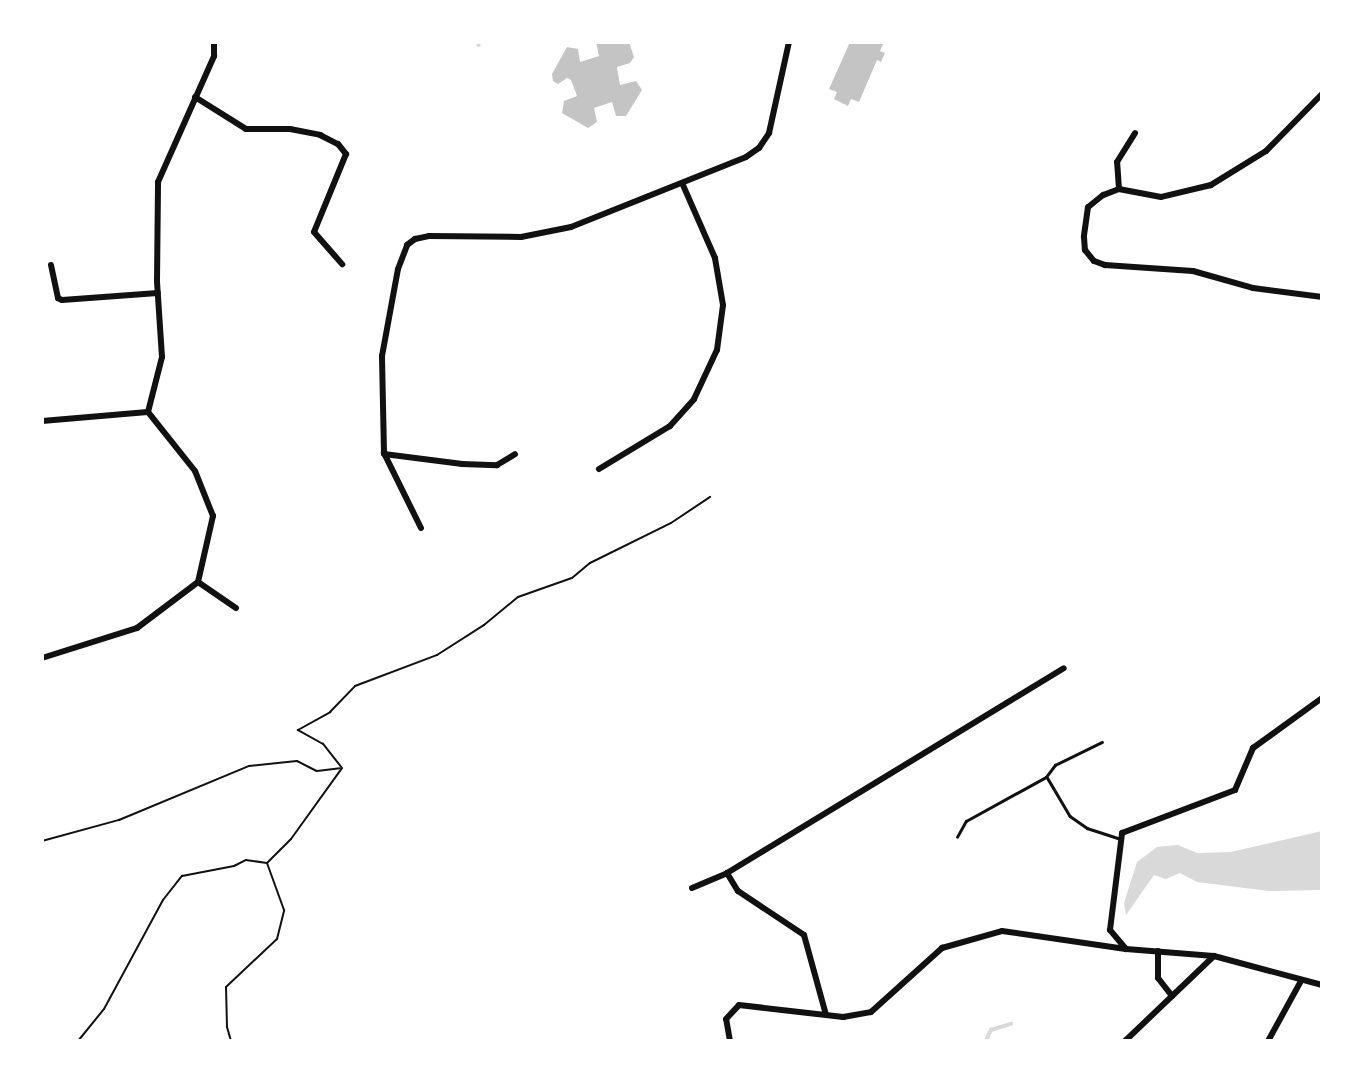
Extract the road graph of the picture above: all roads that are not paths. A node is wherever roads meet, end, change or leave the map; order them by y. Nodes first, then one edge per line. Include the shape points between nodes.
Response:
1 (214, 42) edge
2 (789, 42) edge
3 (195, 97) junction
4 (1321, 97) edge
5 (1135, 134) dead end
6 (682, 183) junction
7 (1119, 189) junction
8 (342, 264) dead end
9 (51, 265) dead end
10 (158, 293) junction
11 (1322, 297) edge
12 (148, 412) junction
13 (42, 421) edge
14 (384, 454) junction
15 (515, 454) dead end
16 (599, 469) dead end
17 (421, 528) dead end
18 (198, 582) junction
19 (236, 608) dead end
20 (42, 658) edge
21 (1064, 668) dead end
22 (1322, 698) edge
23 (1102, 742) dead end
24 (1046, 777) junction
25 (957, 837) dead end
26 (1121, 839) junction
27 (727, 873) junction
28 (692, 888) dead end
29 (1126, 949) junction
30 (1158, 951) junction
31 (1214, 956) junction
32 (1301, 981) junction
33 (1322, 985) edge
34 (1172, 996) junction
35 (826, 1015) junction
36 (730, 1041) edge
37 (1125, 1041) edge
38 (1268, 1041) edge

1 - 3 street via 214,56
2 - 6 street via 769,133 759,148
3 - 8 street via 246,129 290,129 338,144 346,154 314,232
3 - 10 street via 158,182
4 - 7 street via 1266,151 1211,185 1161,197
5 - 7 street via 1117,162
6 - 14 street via 571,227 521,237 429,236 407,245 398,269 382,356
6 - 16 street via 715,258 723,305 717,351 694,399 670,426
7 - 11 street via 1088,207 1085,250 1094,261 1193,271 1253,288
9 - 10 street via 62,300
10 - 12 street via 162,357
12 - 13 street
12 - 18 street via 195,471 213,516
14 - 15 street via 497,465
14 - 17 street
18 - 19 street
18 - 20 street via 137,628
21 - 27 street
22 - 26 street via 1253,748 1235,790 1122,833
23 - 24 lane via 1055,765
24 - 25 lane via 966,821
24 - 26 lane via 1070,816 1098,833
26 - 29 street via 1110,930
27 - 28 street
27 - 35 street via 738,891 804,935
29 - 30 street
29 - 35 street via 1002,932 942,948 871,1013
30 - 31 street
30 - 34 street via 1158,978
31 - 32 street
31 - 34 street
32 - 33 street
32 - 38 street
34 - 37 street
35 - 36 street via 739,1005 726,1019

